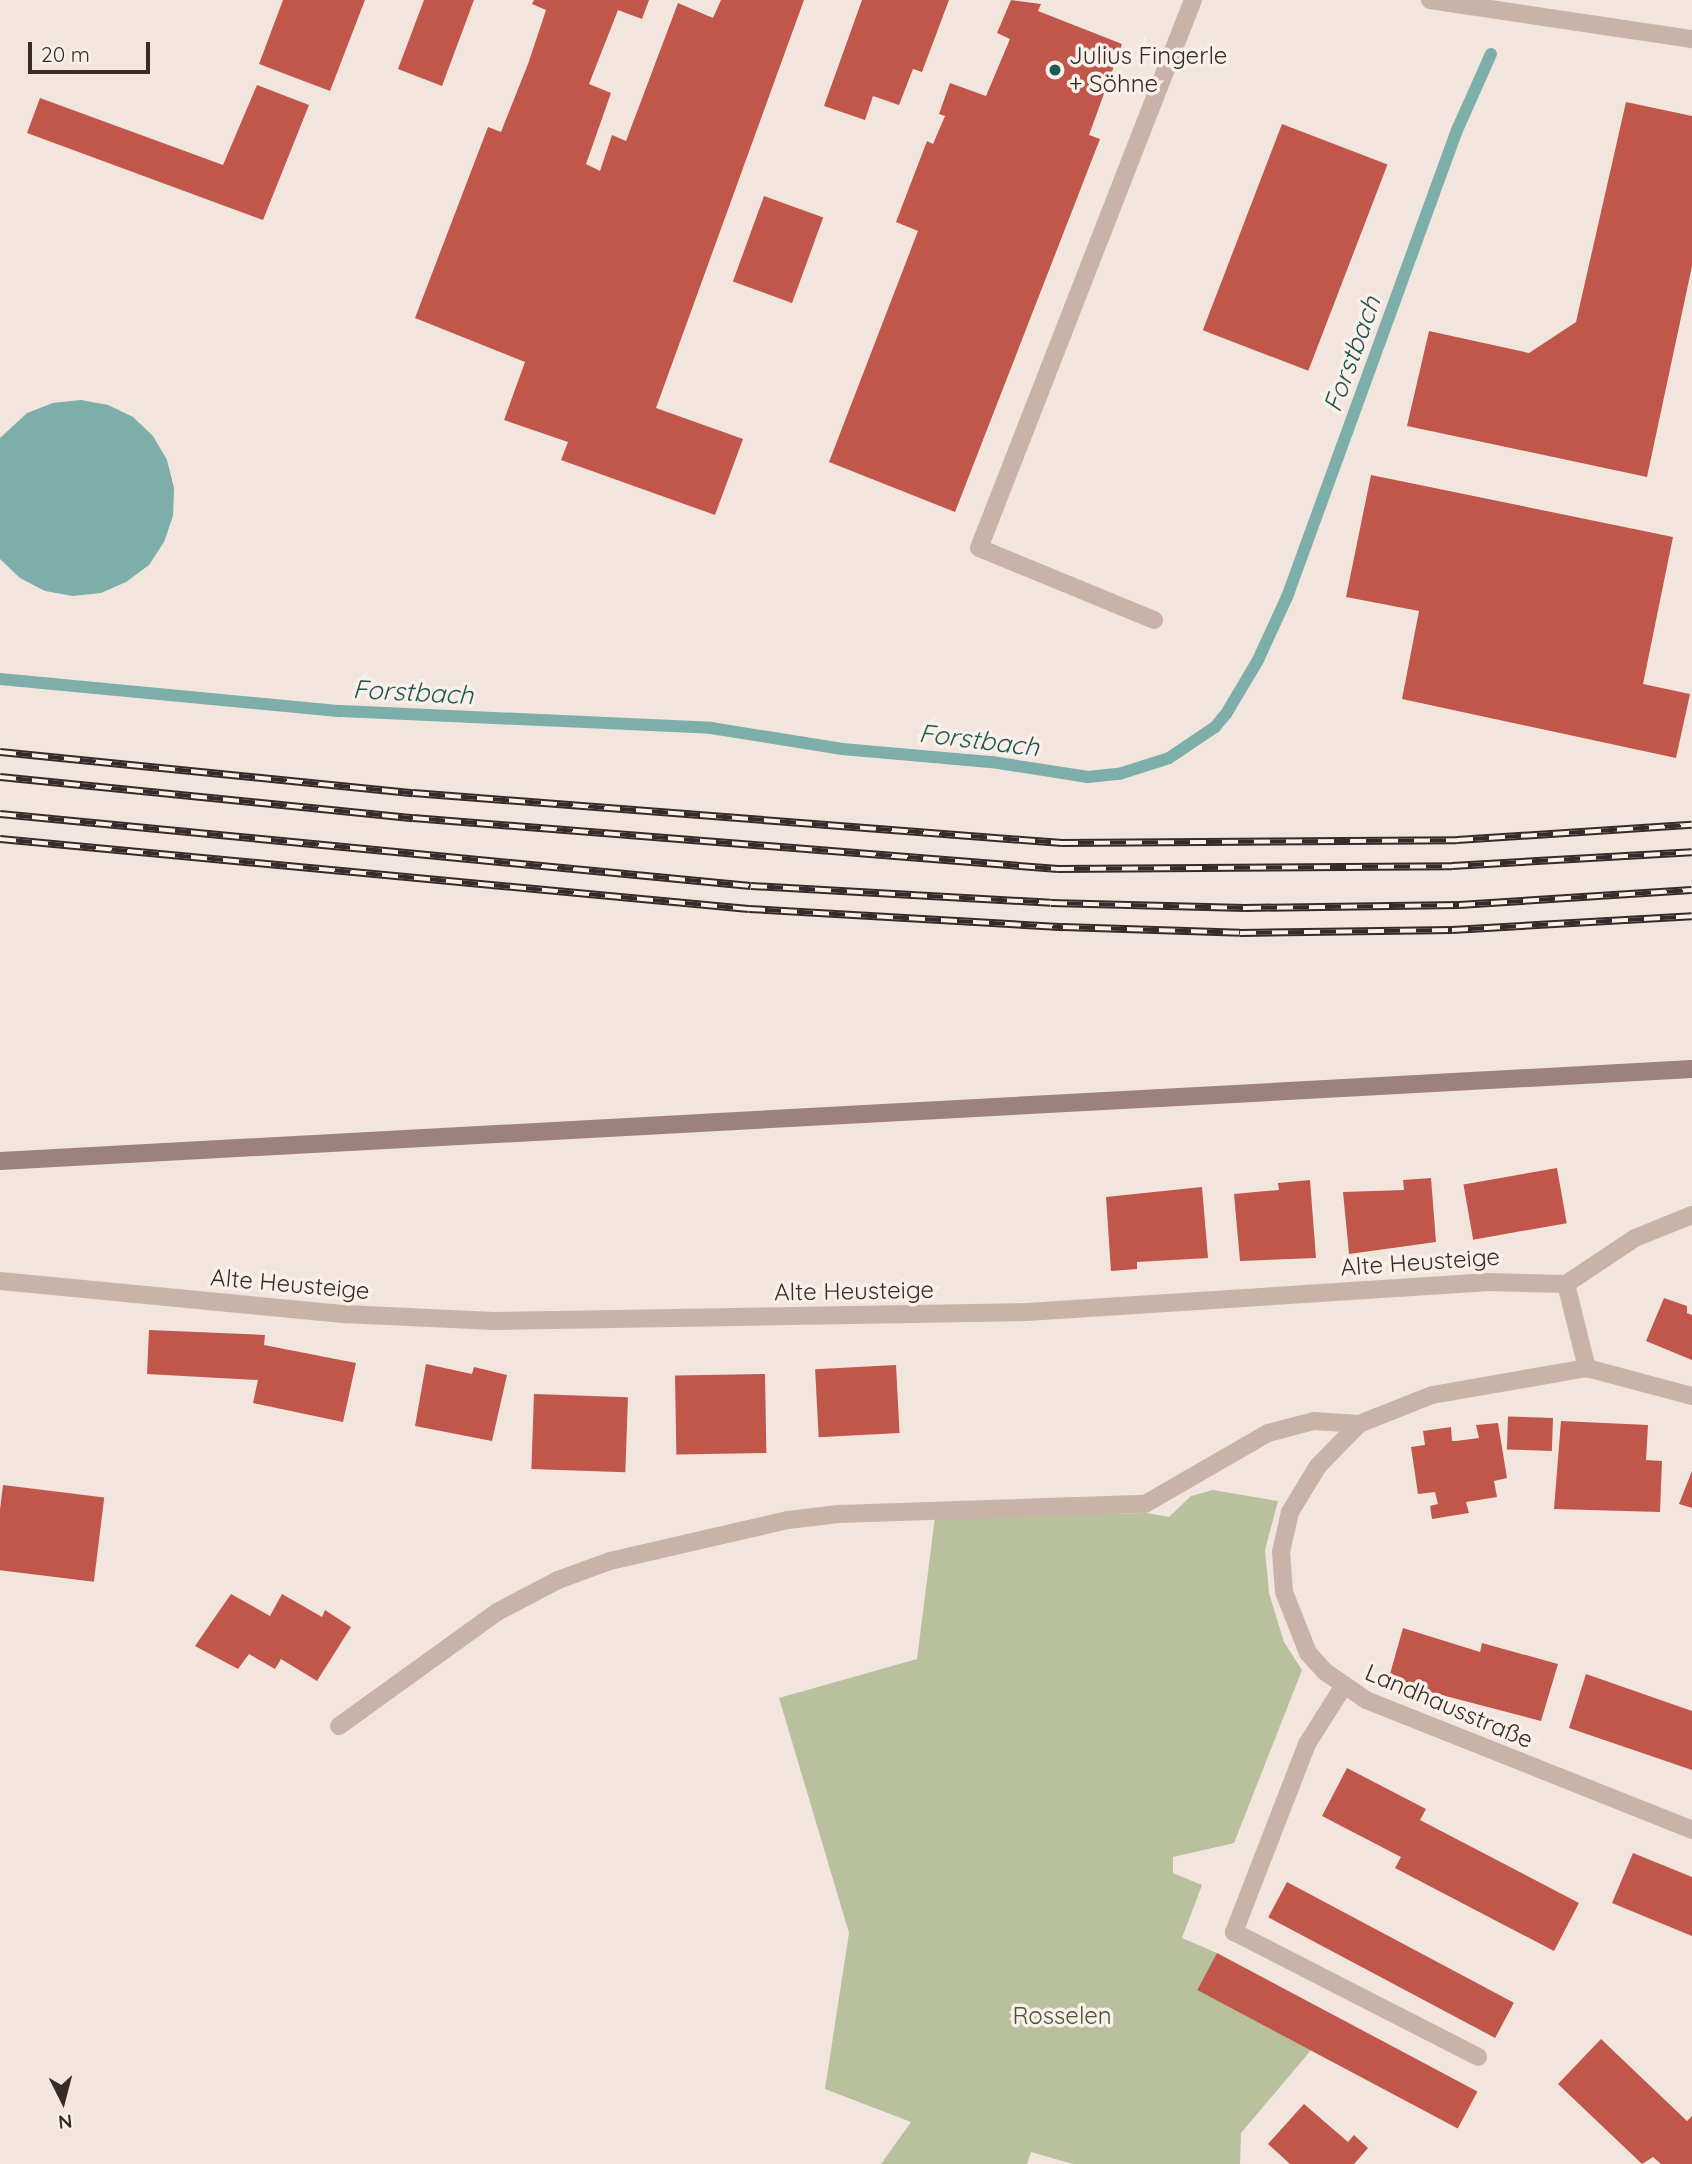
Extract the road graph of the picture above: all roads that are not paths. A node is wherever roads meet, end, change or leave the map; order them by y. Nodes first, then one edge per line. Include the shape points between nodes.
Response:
1 (1193, 0) edge
2 (1430, 0) edge
3 (1692, 39) edge
4 (1154, 620) dead end
5 (1692, 1069) edge
6 (0, 1161) edge
7 (1692, 1215) edge
8 (0, 1281) edge
9 (1566, 1284) junction
10 (1587, 1368) junction
11 (1692, 1396) edge
12 (1359, 1424) junction
13 (1343, 1687) junction
14 (339, 1726) dead end
15 (1692, 1830) edge
16 (1478, 2057) dead end

1 - 4 street via 979,548
2 - 3 street
5 - 6 main road
7 - 9 street via 1635,1238
8 - 9 street, Alte Heusteige via 345,1314 494,1321 1027,1312 1486,1282
9 - 10 street
10 - 11 street, Landhausstraße
10 - 12 street, Landhausstraße via 1432,1395
12 - 13 street, Landhausstraße via 1335,1445 1301,1489 1290,1511 1281,1552 1284,1592 1298,1635 1308,1653
12 - 14 street via 1314,1422 1268,1433 1145,1504 839,1514 788,1520 620,1558 558,1580 497,1612
13 - 15 street, Landhausstraße via 1394,1714
13 - 16 street via 1307,1744 1234,1932

